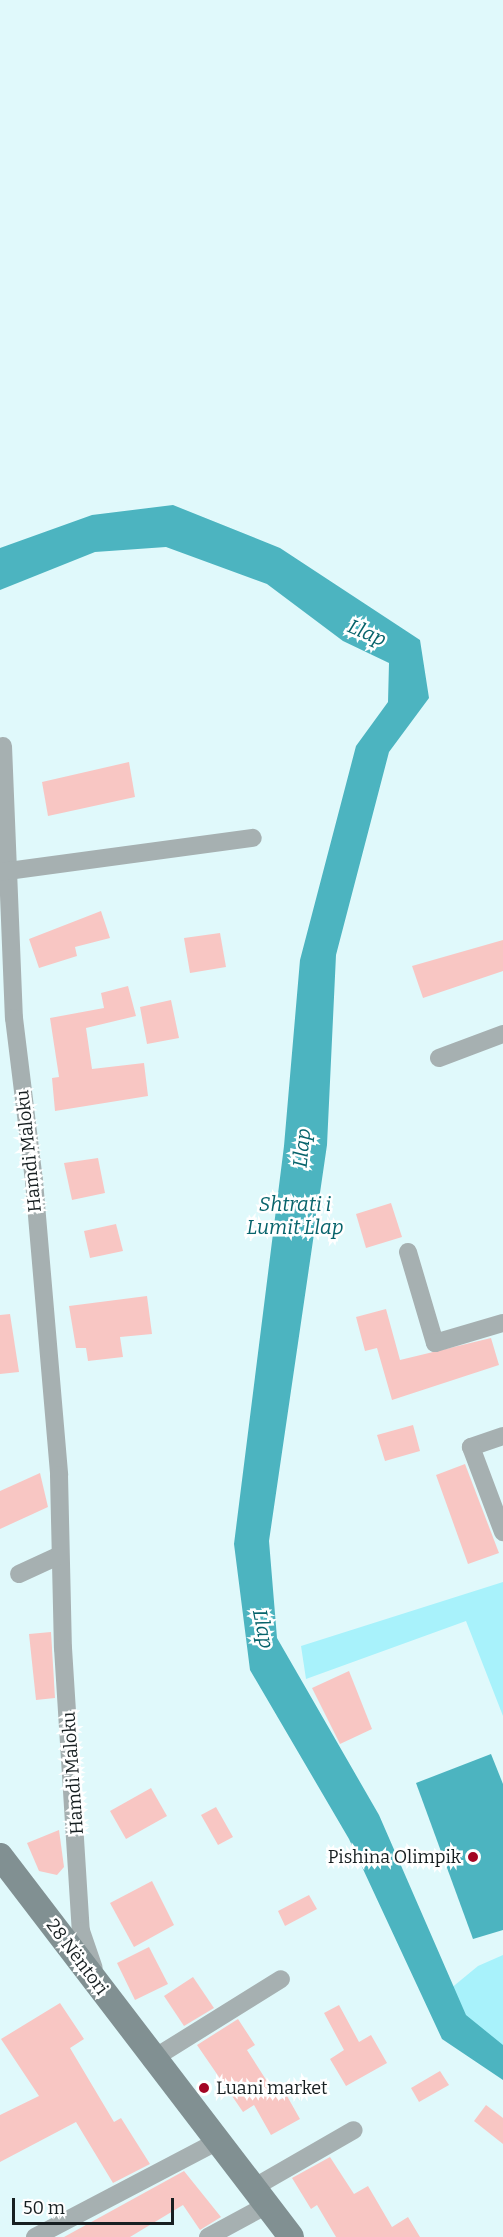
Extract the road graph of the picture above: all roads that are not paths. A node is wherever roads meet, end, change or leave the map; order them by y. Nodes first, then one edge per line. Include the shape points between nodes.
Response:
1 (3, 746) dead end
2 (253, 838) dead end
3 (4, 871) edge
4 (503, 1034) edge
5 (438, 1058) dead end
6 (408, 1252) dead end
7 (503, 1323) edge
8 (503, 1436) edge
9 (503, 1532) edge
10 (58, 1556) junction
11 (19, 1574) dead end
12 (0, 1856) edge
13 (281, 1979) dead end
14 (100, 1987) junction
15 (151, 2060) junction
16 (354, 2130) dead end
17 (216, 2142) junction
18 (260, 2197) junction
19 (35, 2237) edge
20 (208, 2237) edge
21 (291, 2237) edge

1 - 3 street, Hamdi Maloku
2 - 3 street
3 - 10 street, Hamdi Maloku via 14,1018 34,1181 59,1475
4 - 5 street
6 - 7 street via 435,1343
8 - 9 street via 471,1447
10 - 11 street
10 - 14 street, Hamdi Maloku via 81,1931
12 - 14 main road, 28 Nëntori
13 - 15 street
14 - 15 main road, 28 Nëntori
15 - 17 main road, 28 Nëntori
16 - 18 street
17 - 18 main road, 28 Nëntori
17 - 19 street
18 - 20 street
18 - 21 main road, 28 Nëntori

